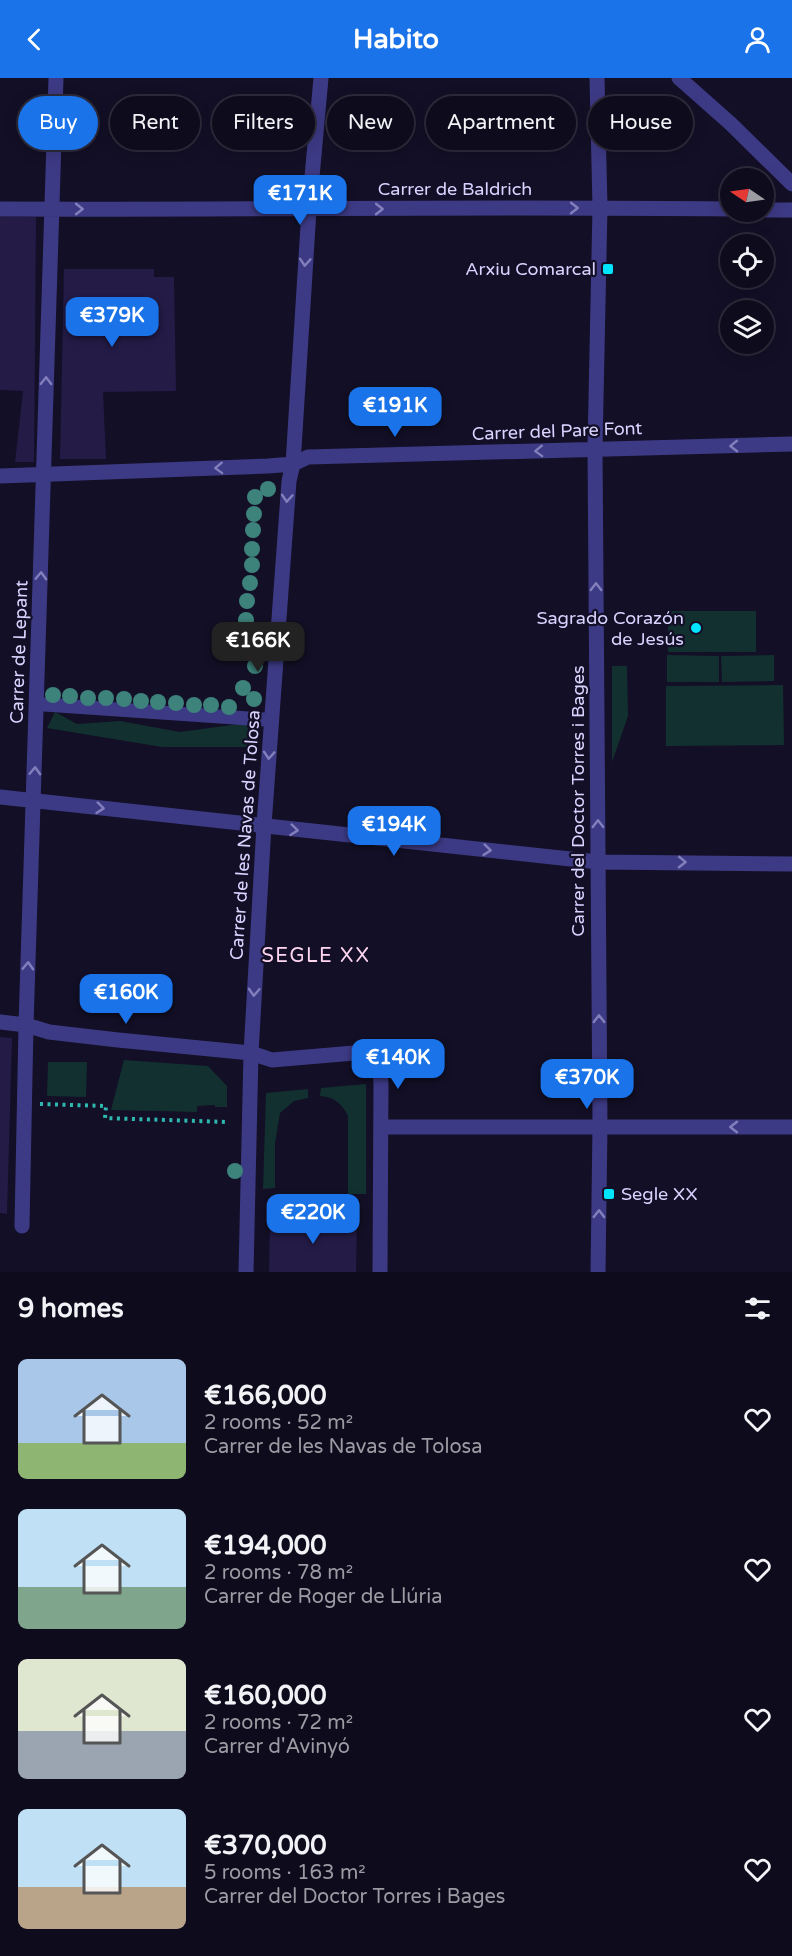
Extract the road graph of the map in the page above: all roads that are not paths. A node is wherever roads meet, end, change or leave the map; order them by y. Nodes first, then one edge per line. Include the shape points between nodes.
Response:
1 (56, 78) edge
2 (321, 78) edge
3 (597, 78) edge
4 (679, 78) edge
5 (792, 184) edge
6 (600, 207) junction
7 (0, 209) edge
8 (51, 209) junction
9 (720, 209) edge
10 (309, 210) junction
11 (774, 210) edge
12 (792, 210) edge
13 (792, 444) edge
14 (595, 448) junction
15 (293, 464) junction
16 (44, 474) junction
17 (0, 476) edge
18 (37, 704) junction
19 (272, 720) junction
20 (0, 797) edge
21 (34, 801) junction
22 (264, 825) junction
23 (598, 862) junction
24 (792, 864) edge
25 (0, 1022) edge
26 (26, 1025) junction
27 (251, 1053) junction
28 (600, 1126) junction
29 (382, 1127) junction
30 (792, 1127) edge
31 (22, 1227) dead end
32 (246, 1272) edge
33 (380, 1272) edge
34 (598, 1272) edge

1 - 8 street, Carrer de Lepant
2 - 10 street, Carrer de les Navas de Tolosa
3 - 6 street, Carrer del Doctor Torres i Bages
4 - 5 street
6 - 9 street, Carrer de Baldrich
10 -> 6 street, Carrer de Baldrich
6 - 14 street, Carrer del Doctor Torres i Bages
7 - 8 street, Carrer de Baldrich
8 -> 10 street, Carrer de Baldrich
16 -> 8 street, Carrer de Lepant
10 -> 15 street, Carrer de les Navas de Tolosa
11 - 12 street
13 -> 14 street, Carrer del Pare Font
14 -> 15 street, Carrer del Pare Font via 308,457
23 -> 14 street, Carrer del Doctor Torres i Bages
15 -> 16 street, Carrer del Pare Font
15 -> 19 street, Carrer de les Navas de Tolosa
16 - 17 street, Carrer del Pare Font
18 -> 16 street, Carrer de Lepant
18 - 19 street
21 -> 18 street, Carrer de Lepant
19 -> 22 street, Carrer de les Navas de Tolosa
20 - 21 street
21 -> 22 street
26 -> 21 street, Carrer de Lepant
22 -> 23 street
22 -> 27 street, Carrer de les Navas de Tolosa
23 -> 24 street
28 -> 23 street, Carrer del Doctor Torres i Bages
25 - 26 street
26 - 27 street via 72,1035
26 - 31 street, Carrer de Lepant
27 - 29 street via 272,1060 371,1054 379,1063
27 - 32 street, Carrer de les Navas de Tolosa
28 - 29 street
30 -> 28 street
34 -> 28 street, Carrer del Doctor Torres i Bages
29 - 33 street

